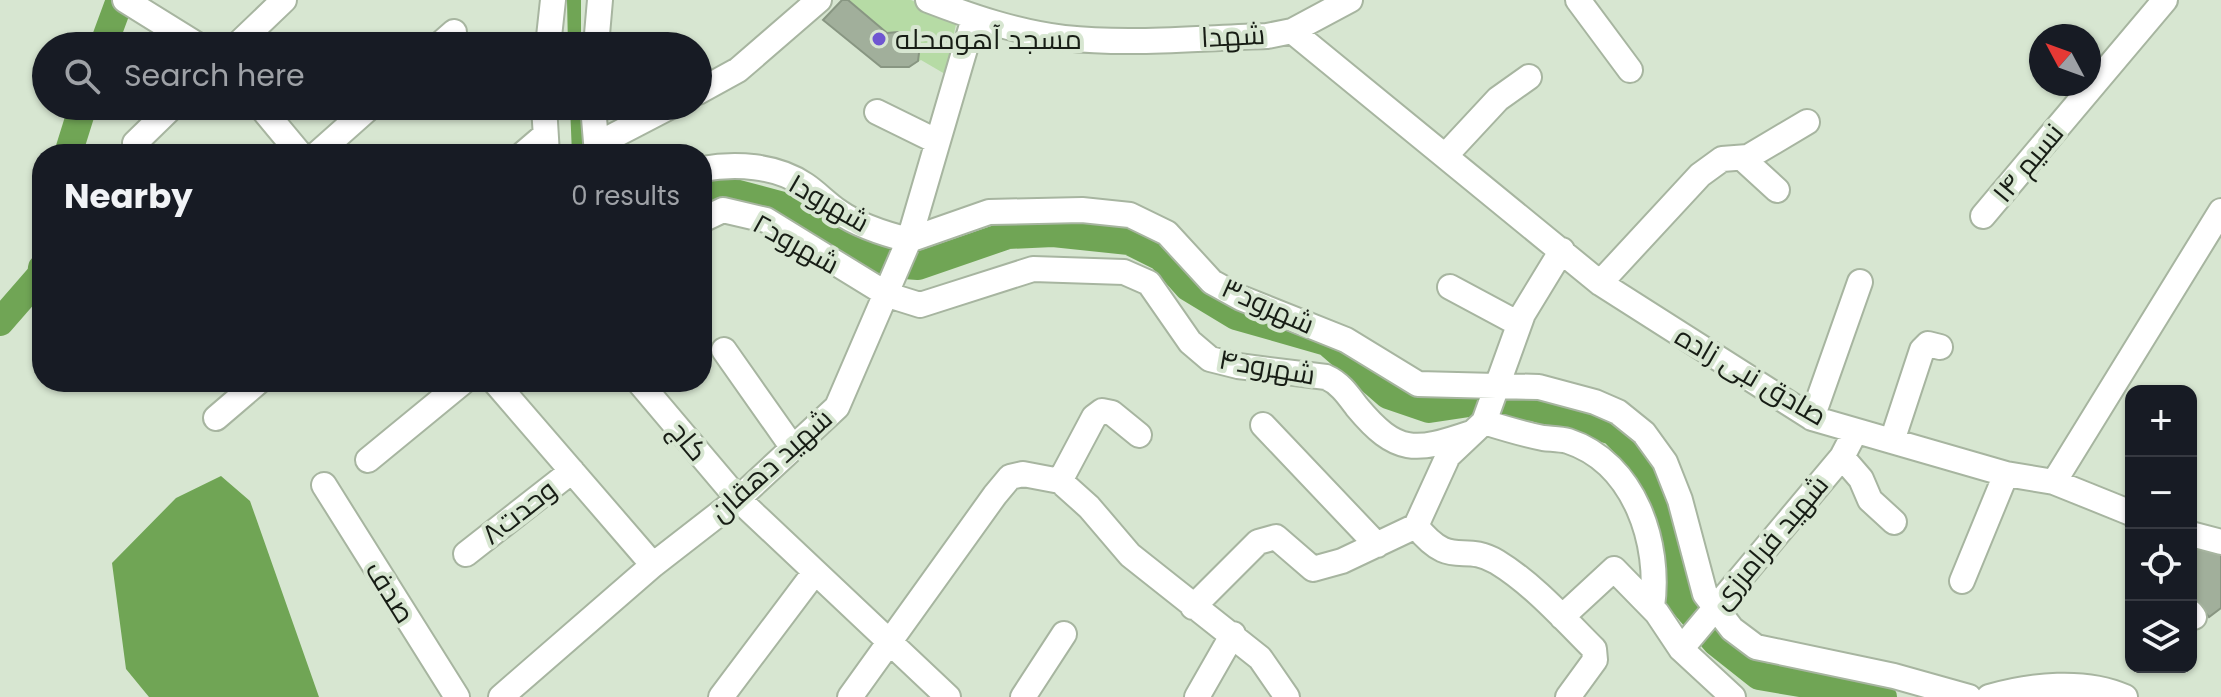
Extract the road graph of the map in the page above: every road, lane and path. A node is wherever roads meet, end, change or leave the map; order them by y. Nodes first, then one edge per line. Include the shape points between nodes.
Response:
1 (284, 0) edge
2 (553, 0) edge
3 (819, 0) edge
4 (928, 0) edge
5 (1350, 0) edge
6 (1578, 0) edge
7 (2165, 0) edge
8 (602, 1) edge
9 (134, 3) edge
10 (974, 18) junction
11 (1292, 31) junction
12 (178, 32) edge
13 (251, 32) edge
14 (550, 32) edge
15 (598, 32) edge
16 (1630, 70) dead end
17 (1529, 77) dead end
18 (712, 84) edge
19 (877, 112) dead end
20 (159, 120) edge
21 (272, 120) edge
22 (355, 120) edge
23 (545, 120) edge
24 (594, 120) edge
25 (647, 120) edge
26 (1807, 122) dead end
27 (936, 141) junction
28 (135, 143) dead end
29 (292, 144) edge
30 (328, 144) edge
31 (546, 144) edge
32 (596, 144) edge
33 (606, 144) edge
34 (1445, 156) junction
35 (1742, 158) junction
36 (712, 167) edge
37 (1777, 190) dead end
38 (2221, 211) edge
39 (712, 215) edge
40 (1983, 216) dead end
41 (909, 240) junction
42 (1562, 250) junction
43 (1860, 282) dead end
44 (1600, 283) junction
45 (1450, 287) dead end
46 (888, 295) junction
47 (1519, 324) junction
48 (1940, 347) dead end
49 (724, 350) dead end
50 (1499, 386) junction
51 (246, 392) edge
52 (451, 392) edge
53 (504, 392) edge
54 (647, 392) edge
55 (216, 418) dead end
56 (1812, 418) junction
57 (1263, 425) dead end
58 (1478, 428) junction
59 (1855, 432) junction
60 (1139, 435) dead end
61 (1892, 441) junction
62 (793, 448) junction
63 (1842, 457) junction
64 (368, 460) dead end
65 (572, 471) junction
66 (2006, 474) junction
67 (1060, 481) junction
68 (2054, 482) junction
69 (324, 485) dead end
70 (738, 499) junction
71 (2125, 511) edge
72 (1894, 522) dead end
73 (1416, 526) junction
74 (2197, 536) edge
75 (2221, 542) edge
76 (1377, 545) junction
77 (466, 554) dead end
78 (653, 565) junction
79 (815, 572) junction
80 (1962, 581) dead end
81 (1193, 607) junction
82 (1652, 607) junction
83 (1714, 608) junction
84 (1562, 617) junction
85 (1064, 634) dead end
86 (1233, 634) junction
87 (888, 640) junction
88 (1681, 649) junction
89 (1719, 692) edge
90 (457, 697) edge
91 (501, 697) edge
92 (721, 697) edge
93 (850, 697) edge
94 (948, 697) edge
95 (1023, 697) edge
96 (1197, 697) edge
97 (1287, 697) edge
98 (1568, 697) edge
99 (1969, 697) edge
100 (1989, 697) edge
101 (2125, 697) edge

1 - 13 street
2 - 14 street
3 - 18 street via 738,70
4 - 10 street, شهدا
5 - 11 street
6 - 16 street
7 - 40 street, نسیم ۱۴
8 - 15 street
9 - 12 street
10 - 11 street, شهدا via 1064,38 1207,38
10 - 27 street, شهید دهقان
11 - 34 street, شهدا
17 - 34 street via 1498,99
19 - 27 street
20 - 28 street
21 - 29 street
22 - 30 street
23 - 31 street
24 - 32 street
25 - 33 street
26 - 35 street
27 - 41 street, شهید دهقان
34 - 42 street, شهدا
35 - 37 street
35 - 44 street via 1722,159 1700,175
36 - 41 street, شهرود۱ via 762,168 803,183 841,214
38 - 68 street
39 - 46 street, شهرود۲ via 723,210 766,220
41 - 46 street, شهید دهقان
41 - 50 street, شهرود۳ via 989,212 1130,215 1167,233 1212,282 1346,340 1418,384
42 - 44 street, صادق نبی زاده
42 - 47 street
43 - 56 street
44 - 56 street, صادق نبی زاده
45 - 47 street
46 - 58 street, شهرود۴ via 930,305 1033,269 1124,272 1149,283 1190,342 1210,359 1337,381 1377,431 1408,447 1419,449
46 - 62 street, شهید دهقان via 837,407
47 - 50 street
48 - 61 street via 1928,344 1922,350
49 - 62 street
50 - 58 street
50 - 83 street, شهرود۳ via 1539,387 1595,402 1644,433 1665,462 1698,574
51 - 55 street
52 - 64 street
53 - 65 street
54 - 70 street, کاج
56 - 59 street, صادق نبی زاده
57 - 76 street
58 - 73 street via 1448,456
58 - 82 street via 1567,441 1612,467 1653,545
59 - 61 street, صادق نبی زاده
59 - 63 street, شهید فرامرزی
60 - 67 street via 1102,411
61 - 66 street, صادق نبی زاده
62 - 70 street, شهید دهقان
63 - 72 street via 1870,500
63 - 83 street, شهید فرامرزی
65 - 77 street, وحدت۸
65 - 78 street
66 - 68 street, صادق نبی زاده
66 - 80 street
67 - 81 street via 1130,555
67 - 87 street via 1038,475 1010,477
68 - 71 street, صادق نبی زاده
69 - 90 street, صدف
70 - 78 street, شهید دهقان
70 - 79 street, کاج
73 - 76 street
73 - 84 street via 1431,545 1446,553 1494,560
74 - 75 street
76 - 81 street via 1313,569 1276,537 1258,542
78 - 91 street, شهید دهقان
79 - 87 street, کاج
79 - 92 street
81 - 86 street
82 - 84 street via 1614,569
82 - 88 street
83 - 88 street, شهید فرامرزی
83 - 99 street, شهرود۳ via 1756,647
84 - 98 street via 1594,649 1595,660
85 - 95 street
86 - 96 street
86 - 97 street via 1260,658
87 - 93 street
87 - 94 street, کاج
88 - 89 street
100 - 101 street via 2057,687 2088,687

